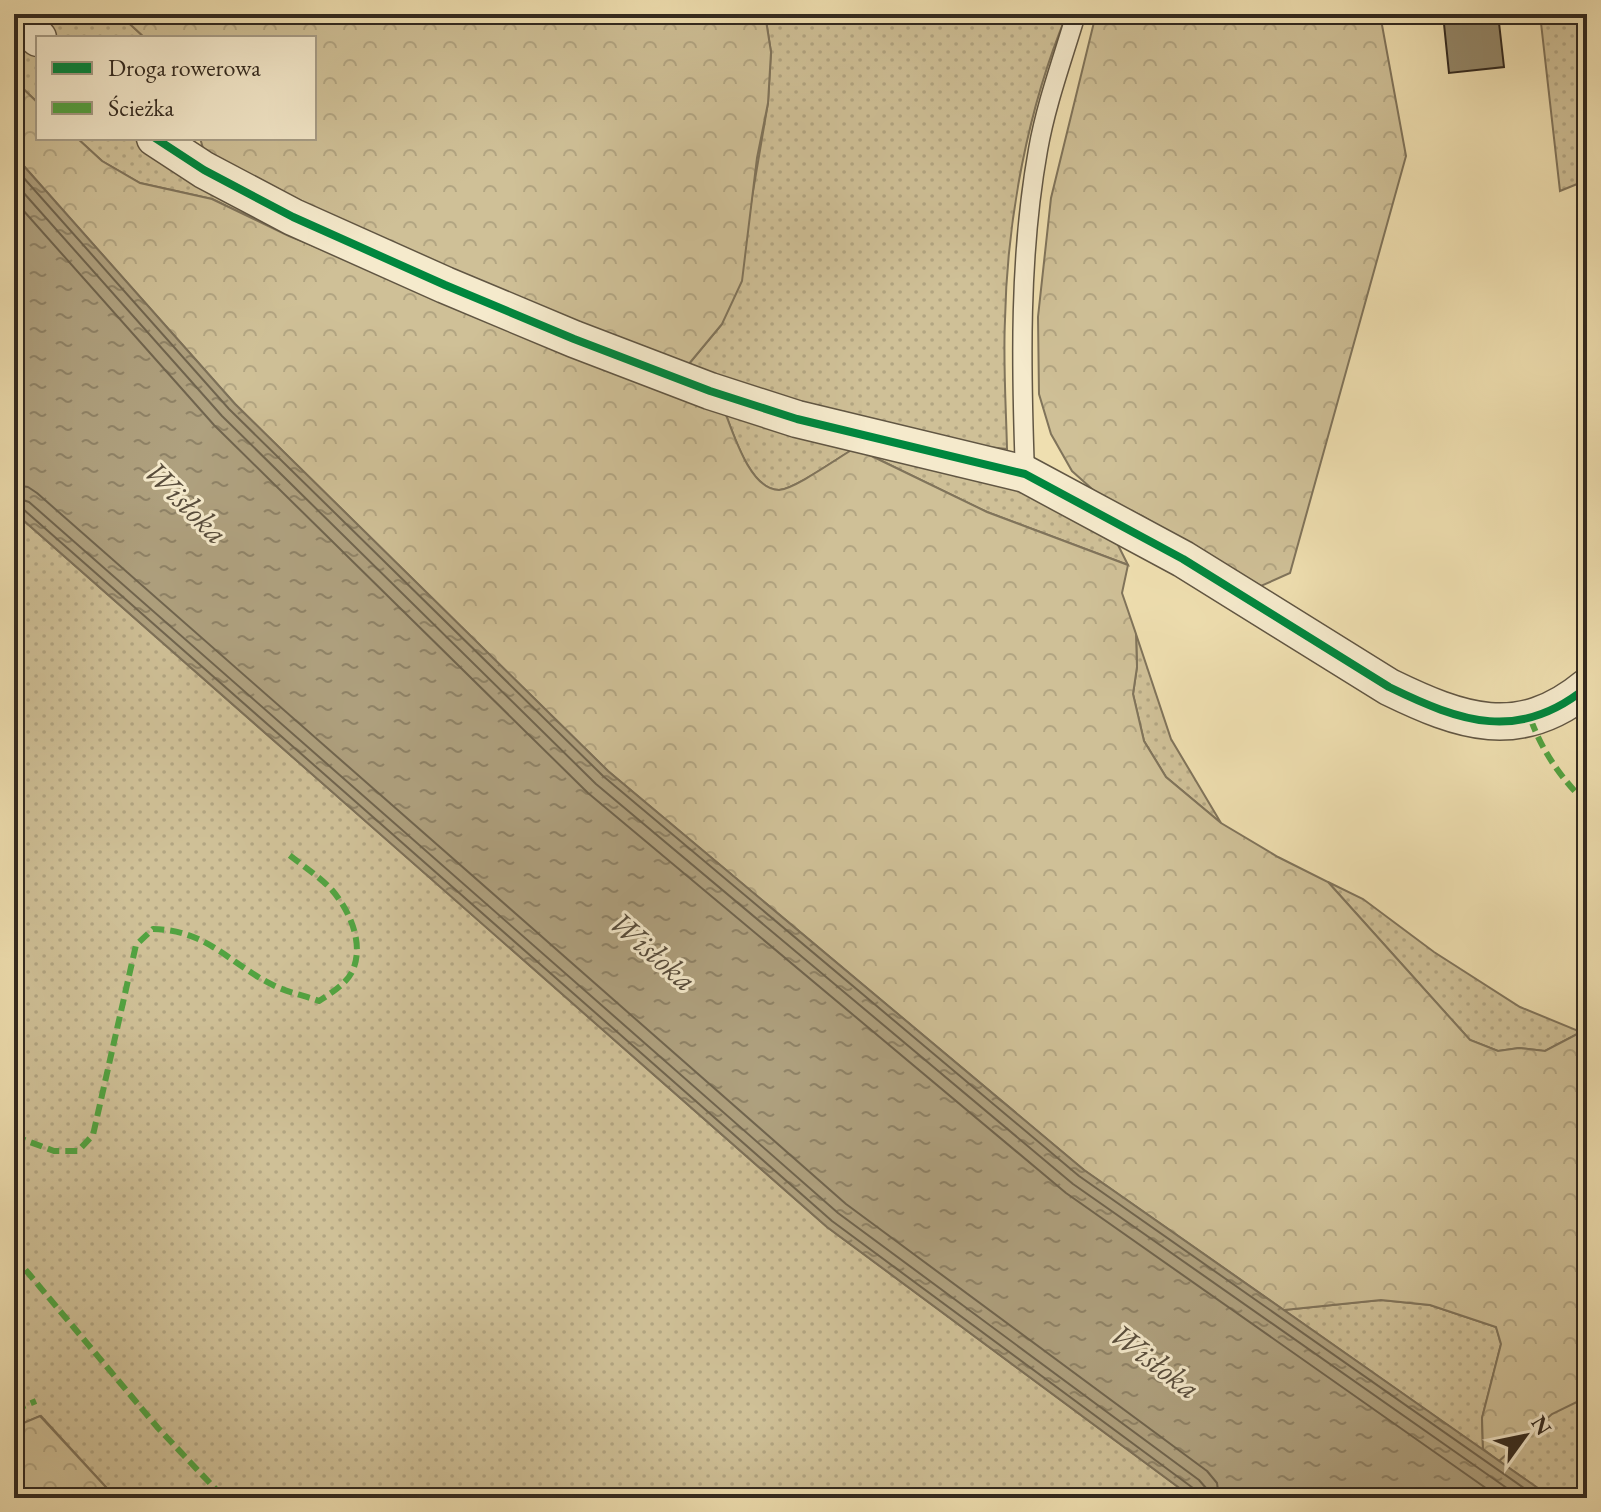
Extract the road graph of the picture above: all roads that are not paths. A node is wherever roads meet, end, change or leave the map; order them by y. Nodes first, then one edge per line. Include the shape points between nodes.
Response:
1 (14, 14) edge
2 (1076, 14) edge
3 (36, 36) edge
4 (158, 140) edge
5 (1025, 474) junction
6 (1587, 687) edge

1 - 3 street
2 - 5 lane via 1038,147 1027,233 1021,375
4 - 5 street via 293,217 574,339 797,419
5 - 6 street via 1183,559 1415,700 1469,717 1508,722 1548,713

